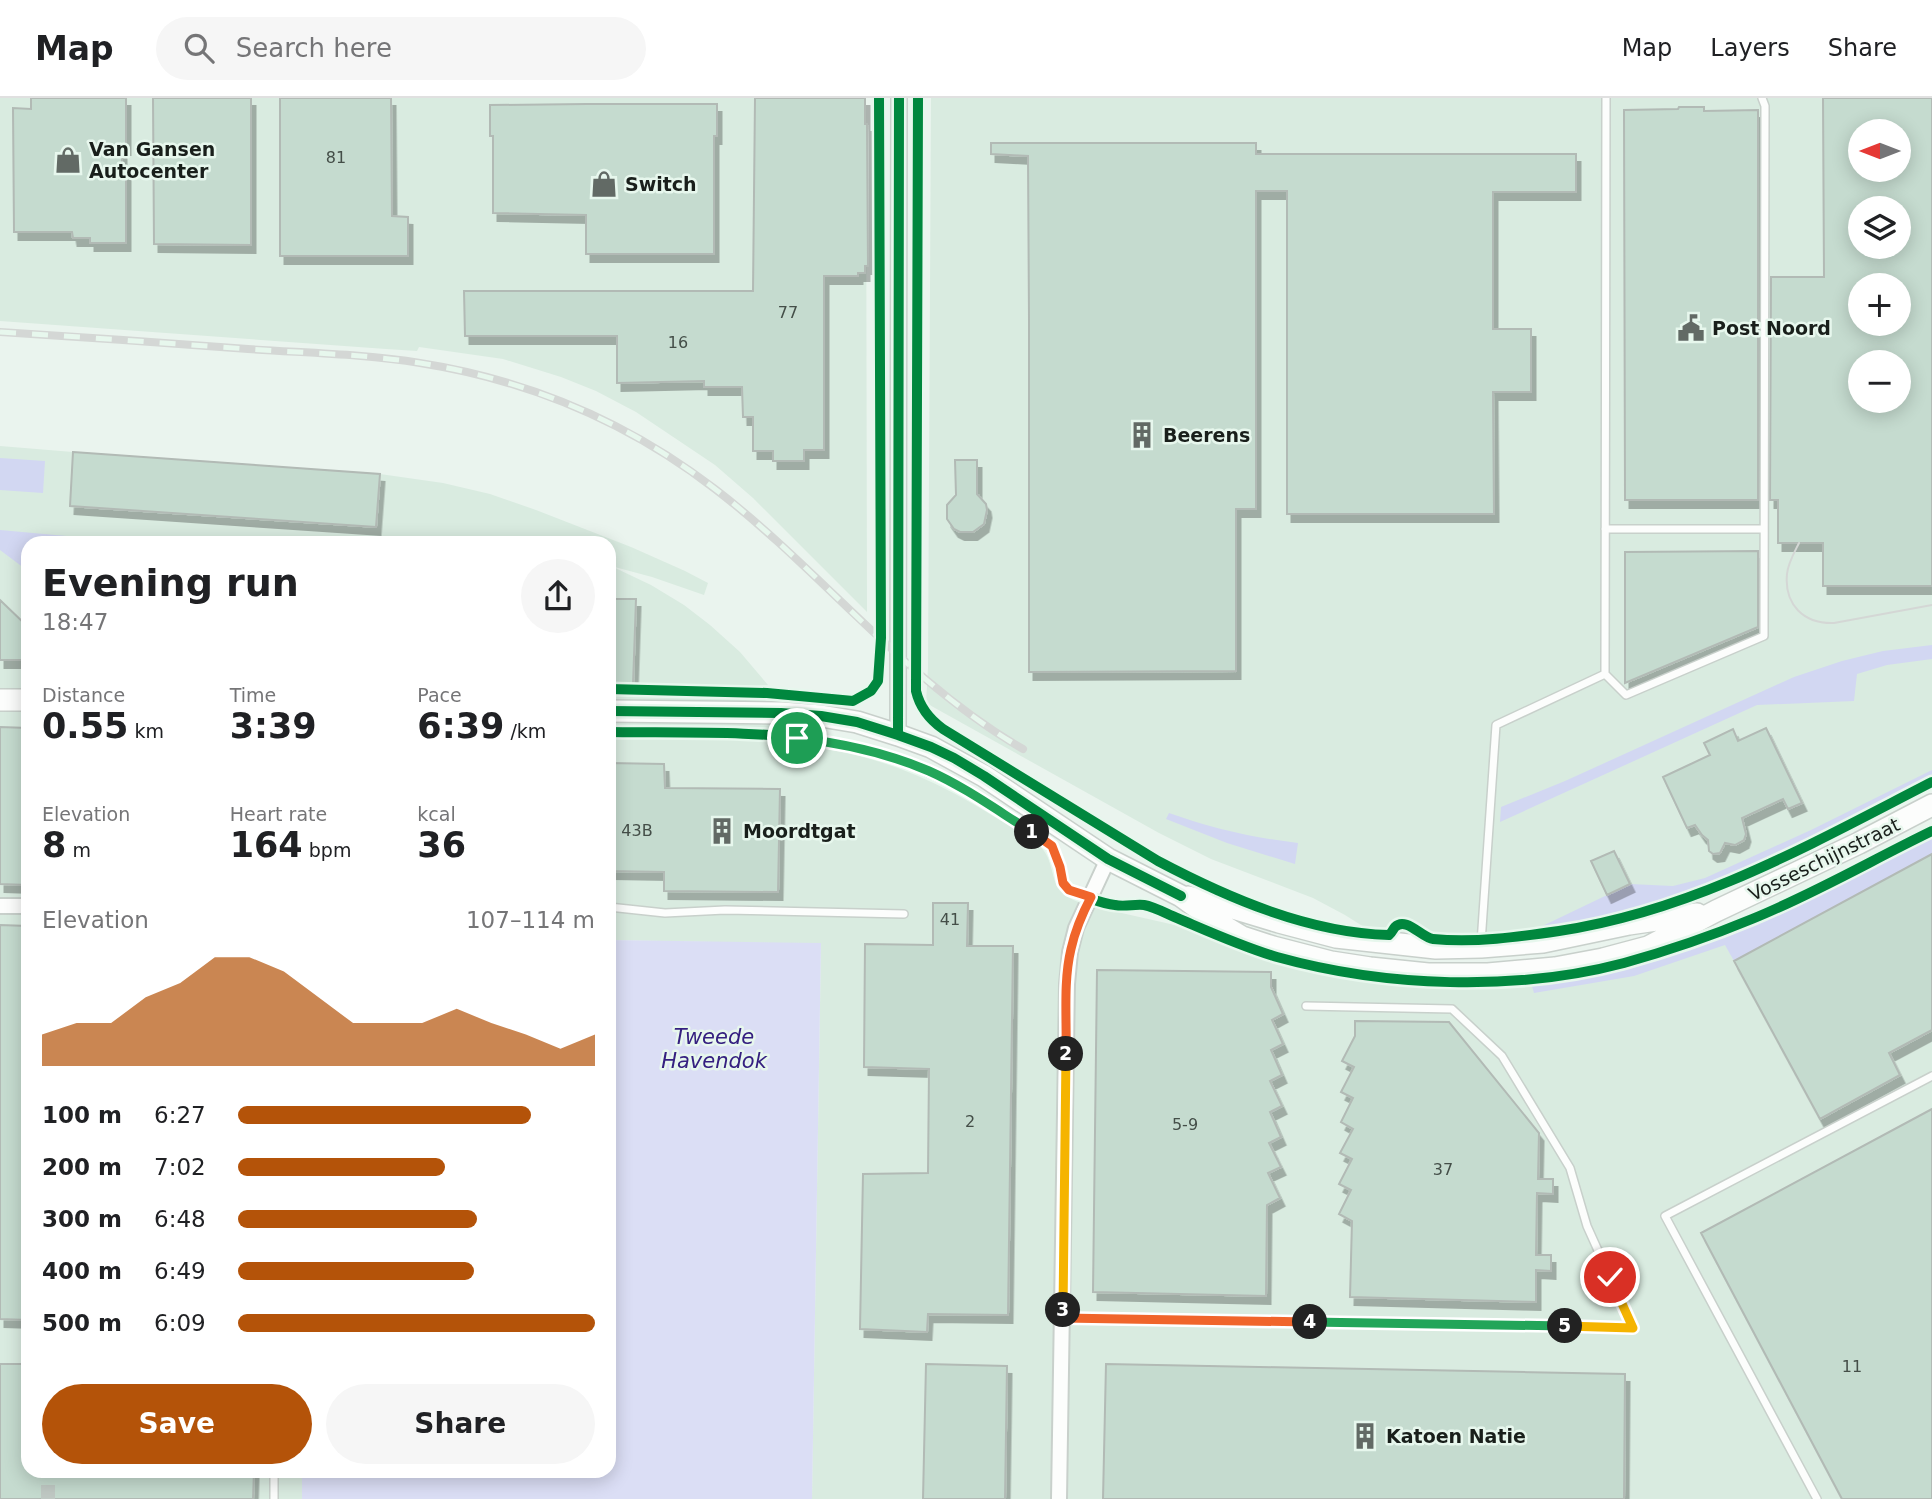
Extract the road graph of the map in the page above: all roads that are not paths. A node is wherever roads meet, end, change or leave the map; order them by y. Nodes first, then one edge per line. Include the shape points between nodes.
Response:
1 (899, 98) edge
2 (1606, 98) edge
3 (1762, 98) edge
4 (1765, 528) junction
5 (1605, 529) junction
6 (1605, 674) junction
7 (0, 700) edge
8 (21, 700) edge
9 (616, 710) edge
10 (898, 735) junction
11 (1932, 805) edge
12 (1108, 859) junction
13 (1181, 896) junction
14 (0, 906) edge
15 (21, 906) edge
16 (616, 908) edge
17 (1716, 911) junction
18 (904, 914) dead end
19 (1481, 953) junction
20 (1394, 962) dead end
21 (1370, 968) junction
22 (1306, 1006) dead end
23 (1932, 1076) edge
24 (1063, 1318) junction
25 (274, 1478) edge
26 (274, 1499) edge
27 (1059, 1499) edge
28 (1817, 1499) edge

1 - 10 street
2 - 5 lane
3 - 4 lane
4 - 5 lane
4 - 6 lane via 1765,636 1626,695
5 - 6 lane
6 - 19 lane via 1496,724
7 - 8 street
9 - 10 street, Vosseschijnstraat via 811,715
10 - 12 street, Vosseschijnstraat via 984,776
11 - 17 street, Vosseschijnstraat
12 - 13 street, Vosseschijnstraat
12 - 24 street via 1076,928 1070,952
13 - 19 street, Vosseschijnstraat via 1336,937
13 - 21 street, Vosseschijnstraat via 1242,937
14 - 15 street
16 - 18 lane via 665,913
17 - 19 street, Vosseschijnstraat
17 - 21 street, Vosseschijnstraat via 1648,947 1578,964 1443,975
20 - 21 lane
22 - 24 lane via 1452,1009 1502,1056 1570,1168 1587,1226 1633,1328
23 - 28 lane via 1665,1216
24 - 27 street
25 - 26 lane

